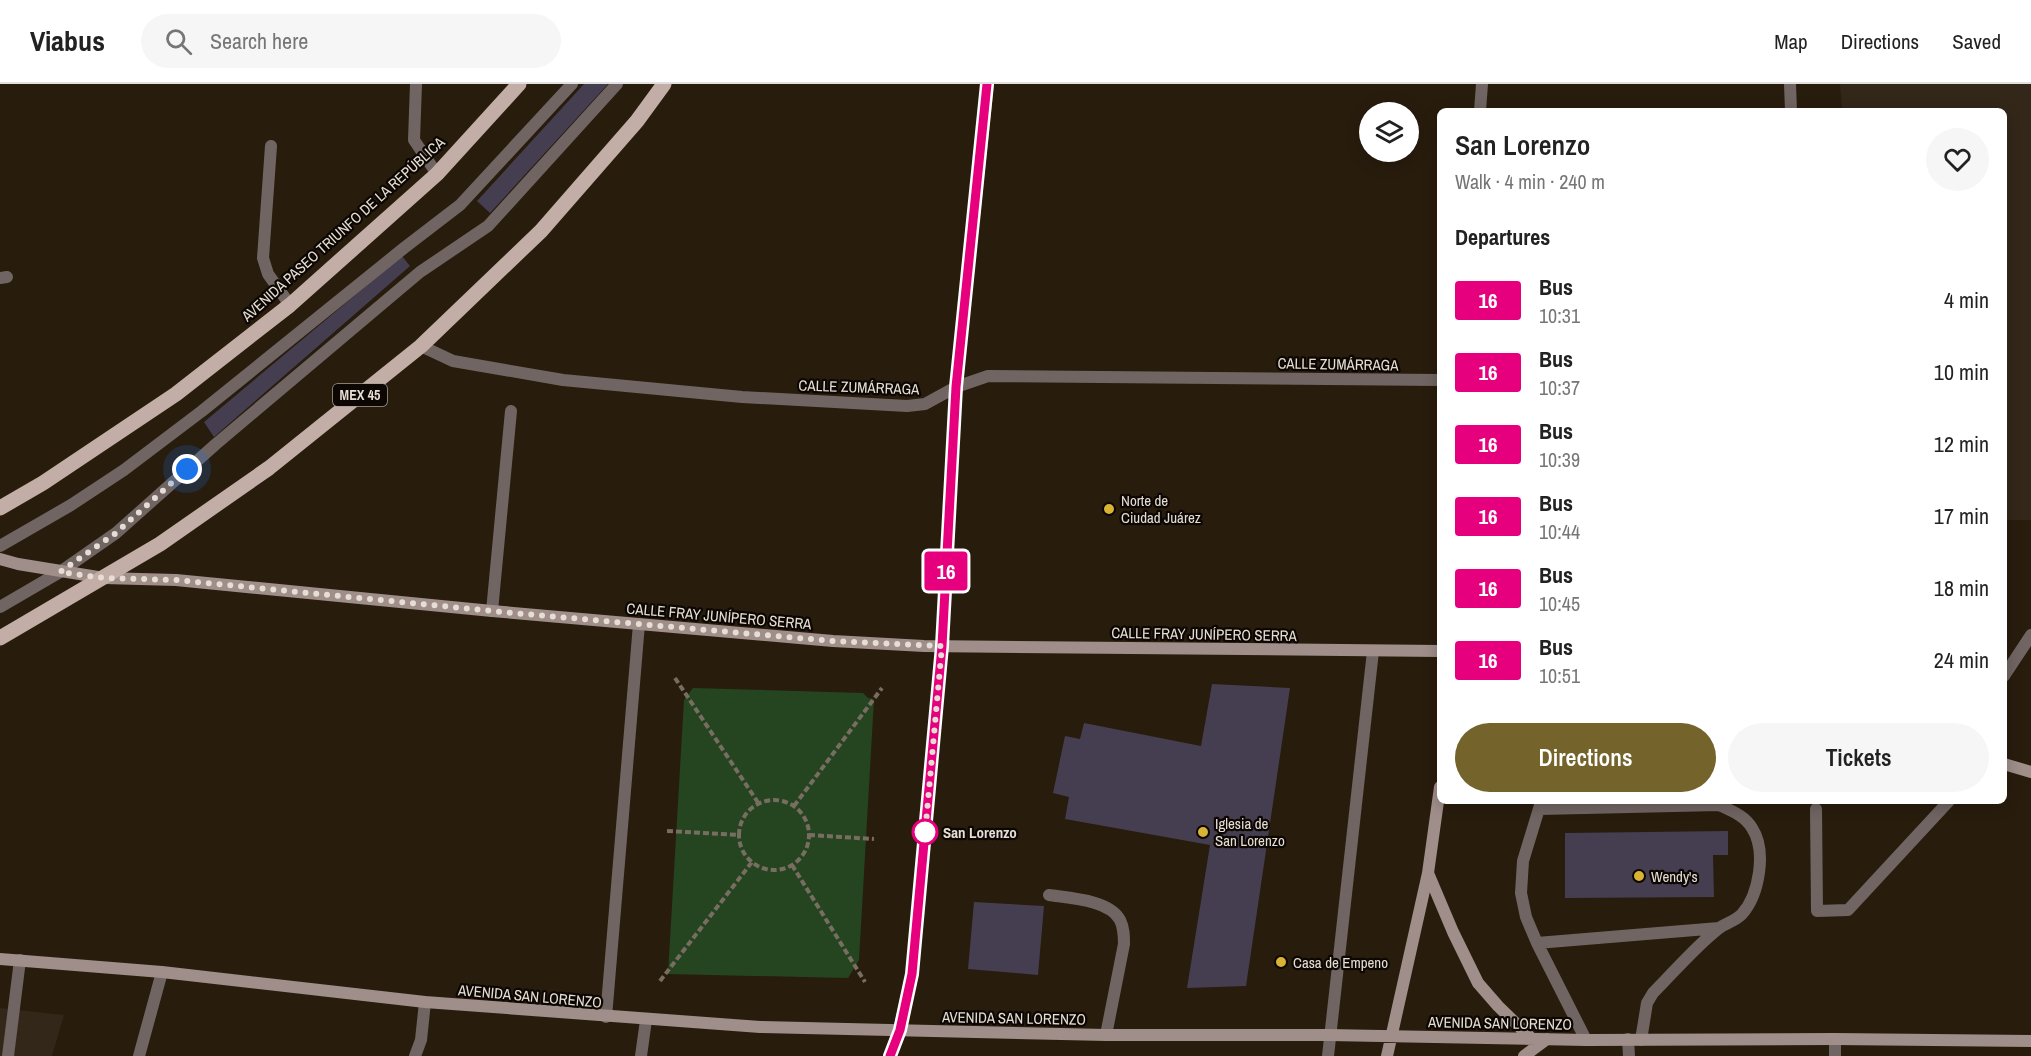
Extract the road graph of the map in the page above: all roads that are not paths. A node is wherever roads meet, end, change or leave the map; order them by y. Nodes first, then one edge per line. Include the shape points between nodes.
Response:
1 (416, 84) edge
2 (519, 84) edge
3 (572, 84) edge
4 (617, 84) edge
5 (664, 84) edge
6 (987, 84) edge
7 (1482, 84) edge
8 (1790, 84) edge
9 (1480, 108) edge
10 (1791, 108) edge
11 (271, 146) dead end
12 (437, 174) junction
13 (290, 304) junction
14 (421, 346) junction
15 (1437, 380) edge
16 (956, 387) junction
17 (511, 411) dead end
18 (0, 508) edge
19 (0, 546) edge
20 (0, 559) edge
21 (60, 572) junction
22 (104, 578) junction
23 (0, 607) edge
24 (492, 611) junction
25 (639, 624) junction
26 (2031, 635) edge
27 (0, 638) edge
28 (942, 646) junction
29 (1373, 651) junction
30 (1437, 651) edge
31 (2007, 671) edge
32 (2007, 765) edge
33 (2031, 772) edge
34 (1438, 804) edge
35 (1946, 804) edge
36 (1540, 805) edge
37 (1816, 809) dead end
38 (1428, 873) junction
39 (1049, 895) dead end
40 (1719, 928) junction
41 (1537, 943) junction
42 (0, 959) edge
43 (20, 960) junction
44 (162, 972) junction
45 (425, 1002) junction
46 (606, 1017) junction
47 (646, 1020) junction
48 (900, 1030) junction
49 (1106, 1035) junction
50 (1329, 1035) junction
51 (1392, 1036) junction
52 (1532, 1039) junction
53 (1628, 1039) junction
54 (1835, 1039) junction
55 (1547, 1040) junction
56 (1641, 1040) junction
57 (1586, 1041) junction
58 (2031, 1041) edge
59 (8, 1056) edge
60 (139, 1056) edge
61 (415, 1056) edge
62 (641, 1056) edge
63 (890, 1056) edge
64 (1328, 1056) edge
65 (1388, 1056) edge
66 (1524, 1056) edge
67 (1629, 1056) edge
68 (1835, 1056) edge

1 - 12 street via 414,140
2 - 12 main road, AVENIDA PASEO TRIUNFO DE LA REPÚBLICA
3 - 19 street via 460,205 124,470
4 - 21 street via 489,226 420,272 116,533
5 - 14 main road, MEX 45 via 638,121 541,231
6 - 16 street
7 - 9 street
8 - 10 street
11 - 13 street via 263,258 268,274
12 - 13 main road, AVENIDA PASEO TRIUNFO DE LA REPÚBLICA
13 - 18 main road, AVENIDA PASEO TRIUNFO DE LA REPÚBLICA via 176,394
14 - 16 street, CALLE ZUMÁRRAGA via 453,361 563,380 742,397 907,406 926,404
14 - 22 main road, MEX 45 via 269,468
15 - 16 street, CALLE ZUMÁRRAGA via 988,376
16 - 28 street
17 - 24 street
20 - 21 main road, CALLE FRAY JUNÍPERO SERRA
21 - 22 main road, CALLE FRAY JUNÍPERO SERRA
21 - 23 street
22 - 24 main road, CALLE FRAY JUNÍPERO SERRA via 176,580
22 - 27 main road, MEX 45
24 - 25 main road, CALLE FRAY JUNÍPERO SERRA
25 - 28 main road, CALLE FRAY JUNÍPERO SERRA
25 - 46 street
26 - 31 street
28 - 29 main road, CALLE FRAY JUNÍPERO SERRA
28 - 48 street via 912,974
29 - 30 main road, CALLE FRAY JUNÍPERO SERRA
29 - 50 street
32 - 33 main road
34 - 38 main road
35 - 37 street via 1848,910 1817,911
36 - 40 street via 1719,805 1740,815 1757,838 1760,872 1754,894 1741,916
36 - 41 street via 1523,861 1521,893
38 - 51 main road
38 - 52 main road via 1478,983
39 - 49 street via 1092,902 1110,909 1119,919 1124,944
40 - 41 street
40 - 56 street via 1653,993 1647,1003
41 - 57 street
42 - 43 main road, AVENIDA SAN LORENZO
43 - 44 main road, AVENIDA SAN LORENZO
43 - 59 street
44 - 45 main road, AVENIDA SAN LORENZO
44 - 60 street
45 - 46 main road, AVENIDA SAN LORENZO
45 - 61 street
46 - 47 main road, AVENIDA SAN LORENZO
47 - 48 main road, AVENIDA SAN LORENZO
47 - 62 street
48 - 49 main road, AVENIDA SAN LORENZO
48 - 63 street
49 - 50 main road, AVENIDA SAN LORENZO
50 - 51 main road, AVENIDA SAN LORENZO
50 - 64 street
51 - 52 main road, AVENIDA SAN LORENZO
51 - 65 main road
52 - 55 main road, AVENIDA SAN LORENZO
53 - 56 main road, AVENIDA SAN LORENZO
53 - 57 main road, AVENIDA SAN LORENZO
53 - 67 street
54 - 56 main road, AVENIDA SAN LORENZO
54 - 58 main road, AVENIDA SAN LORENZO
54 - 68 street
55 - 57 main road, AVENIDA SAN LORENZO
55 - 66 main road

